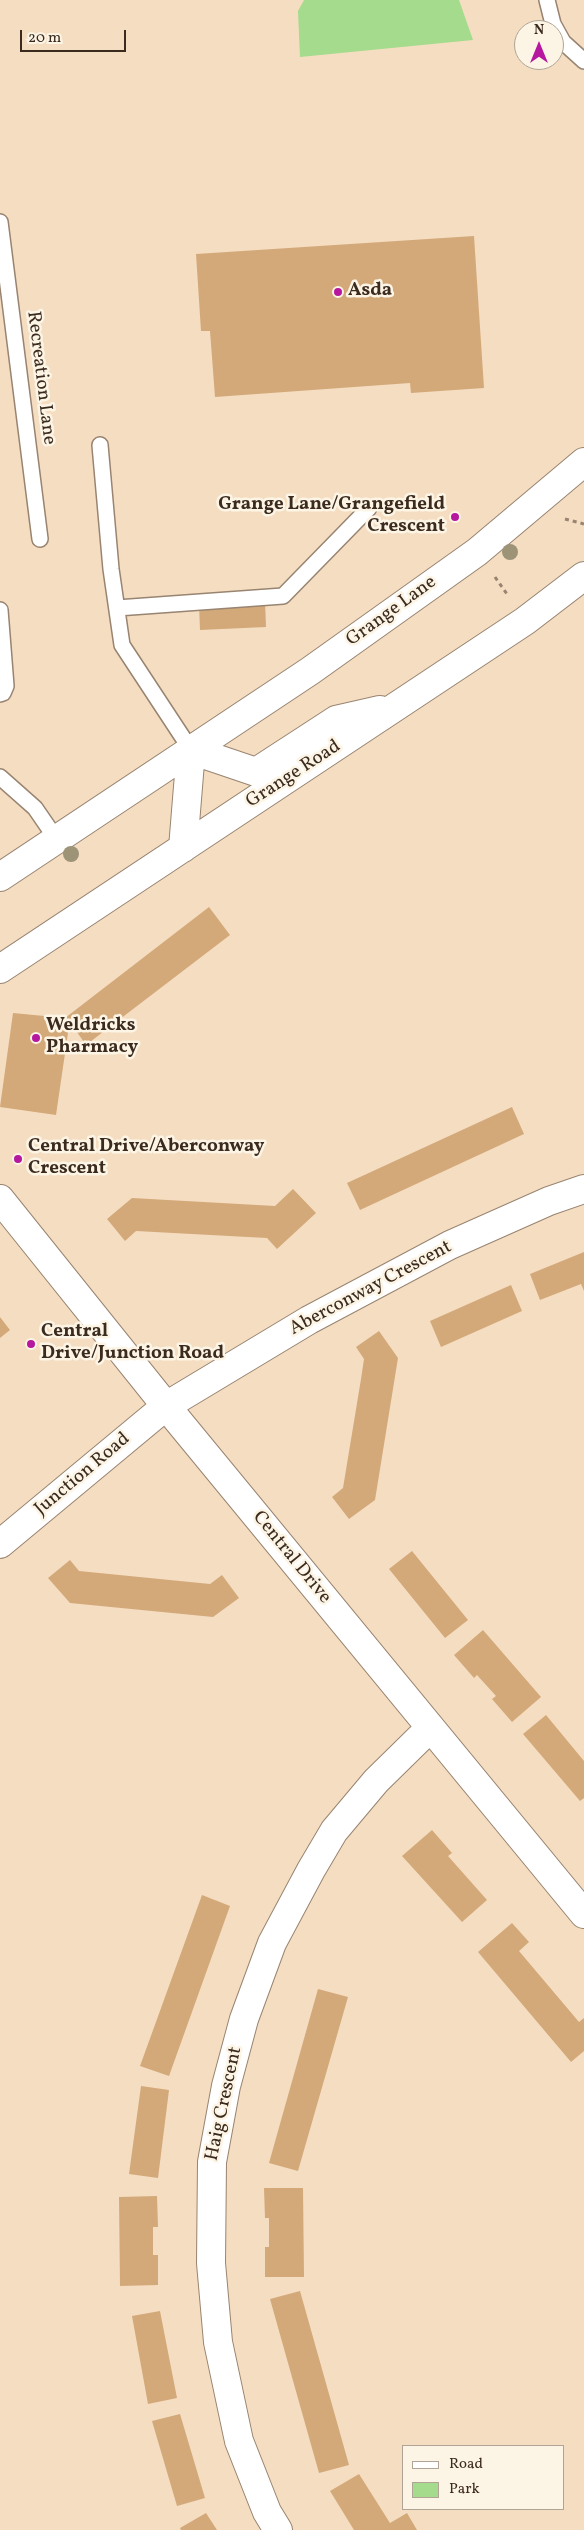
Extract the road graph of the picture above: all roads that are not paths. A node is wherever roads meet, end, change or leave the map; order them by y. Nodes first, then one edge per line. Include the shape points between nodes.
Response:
1 (547, 0) edge
2 (584, 61) edge
3 (0, 222) edge
4 (100, 445) dead end
5 (584, 462) edge
6 (369, 508) dead end
7 (40, 539) dead end
8 (584, 576) edge
9 (117, 608) junction
10 (0, 610) edge
11 (0, 694) edge
12 (398, 706) junction
13 (191, 750) junction
14 (0, 777) edge
15 (57, 840) junction
16 (182, 848) junction
17 (0, 878) edge
18 (0, 968) edge
19 (584, 1189) edge
20 (0, 1199) edge
21 (166, 1406) junction
22 (0, 1544) edge
23 (430, 1728) junction
24 (584, 1914) edge
25 (278, 2530) edge

1 - 2 lane via 553,24 563,42
3 - 7 lane, Recreation Lane
4 - 9 lane
5 - 13 street, Grange Lane via 477,552 310,671
6 - 9 lane via 283,596
8 - 12 street, Grange Road via 525,621
9 - 13 lane via 122,645
10 - 11 lane via 6,686 4,693
12 - 13 street via 336,720 256,772
12 - 16 street, Grange Road
13 - 15 street, Grange Lane
13 - 16 street
14 - 15 lane via 36,808
15 - 17 street, Grange Lane
16 - 18 street, Grange Road
19 - 21 street, Aberconway Crescent via 450,1245 309,1320
20 - 21 street, Central Drive
21 - 22 street, Junction Road
21 - 23 street, Central Drive
23 - 24 street, Central Drive
23 - 25 street, Haig Crescent via 376,1781 334,1832 311,1870 272,1943 244,2019 226,2086 212,2162 211,2263 218,2342 239,2441 267,2512

